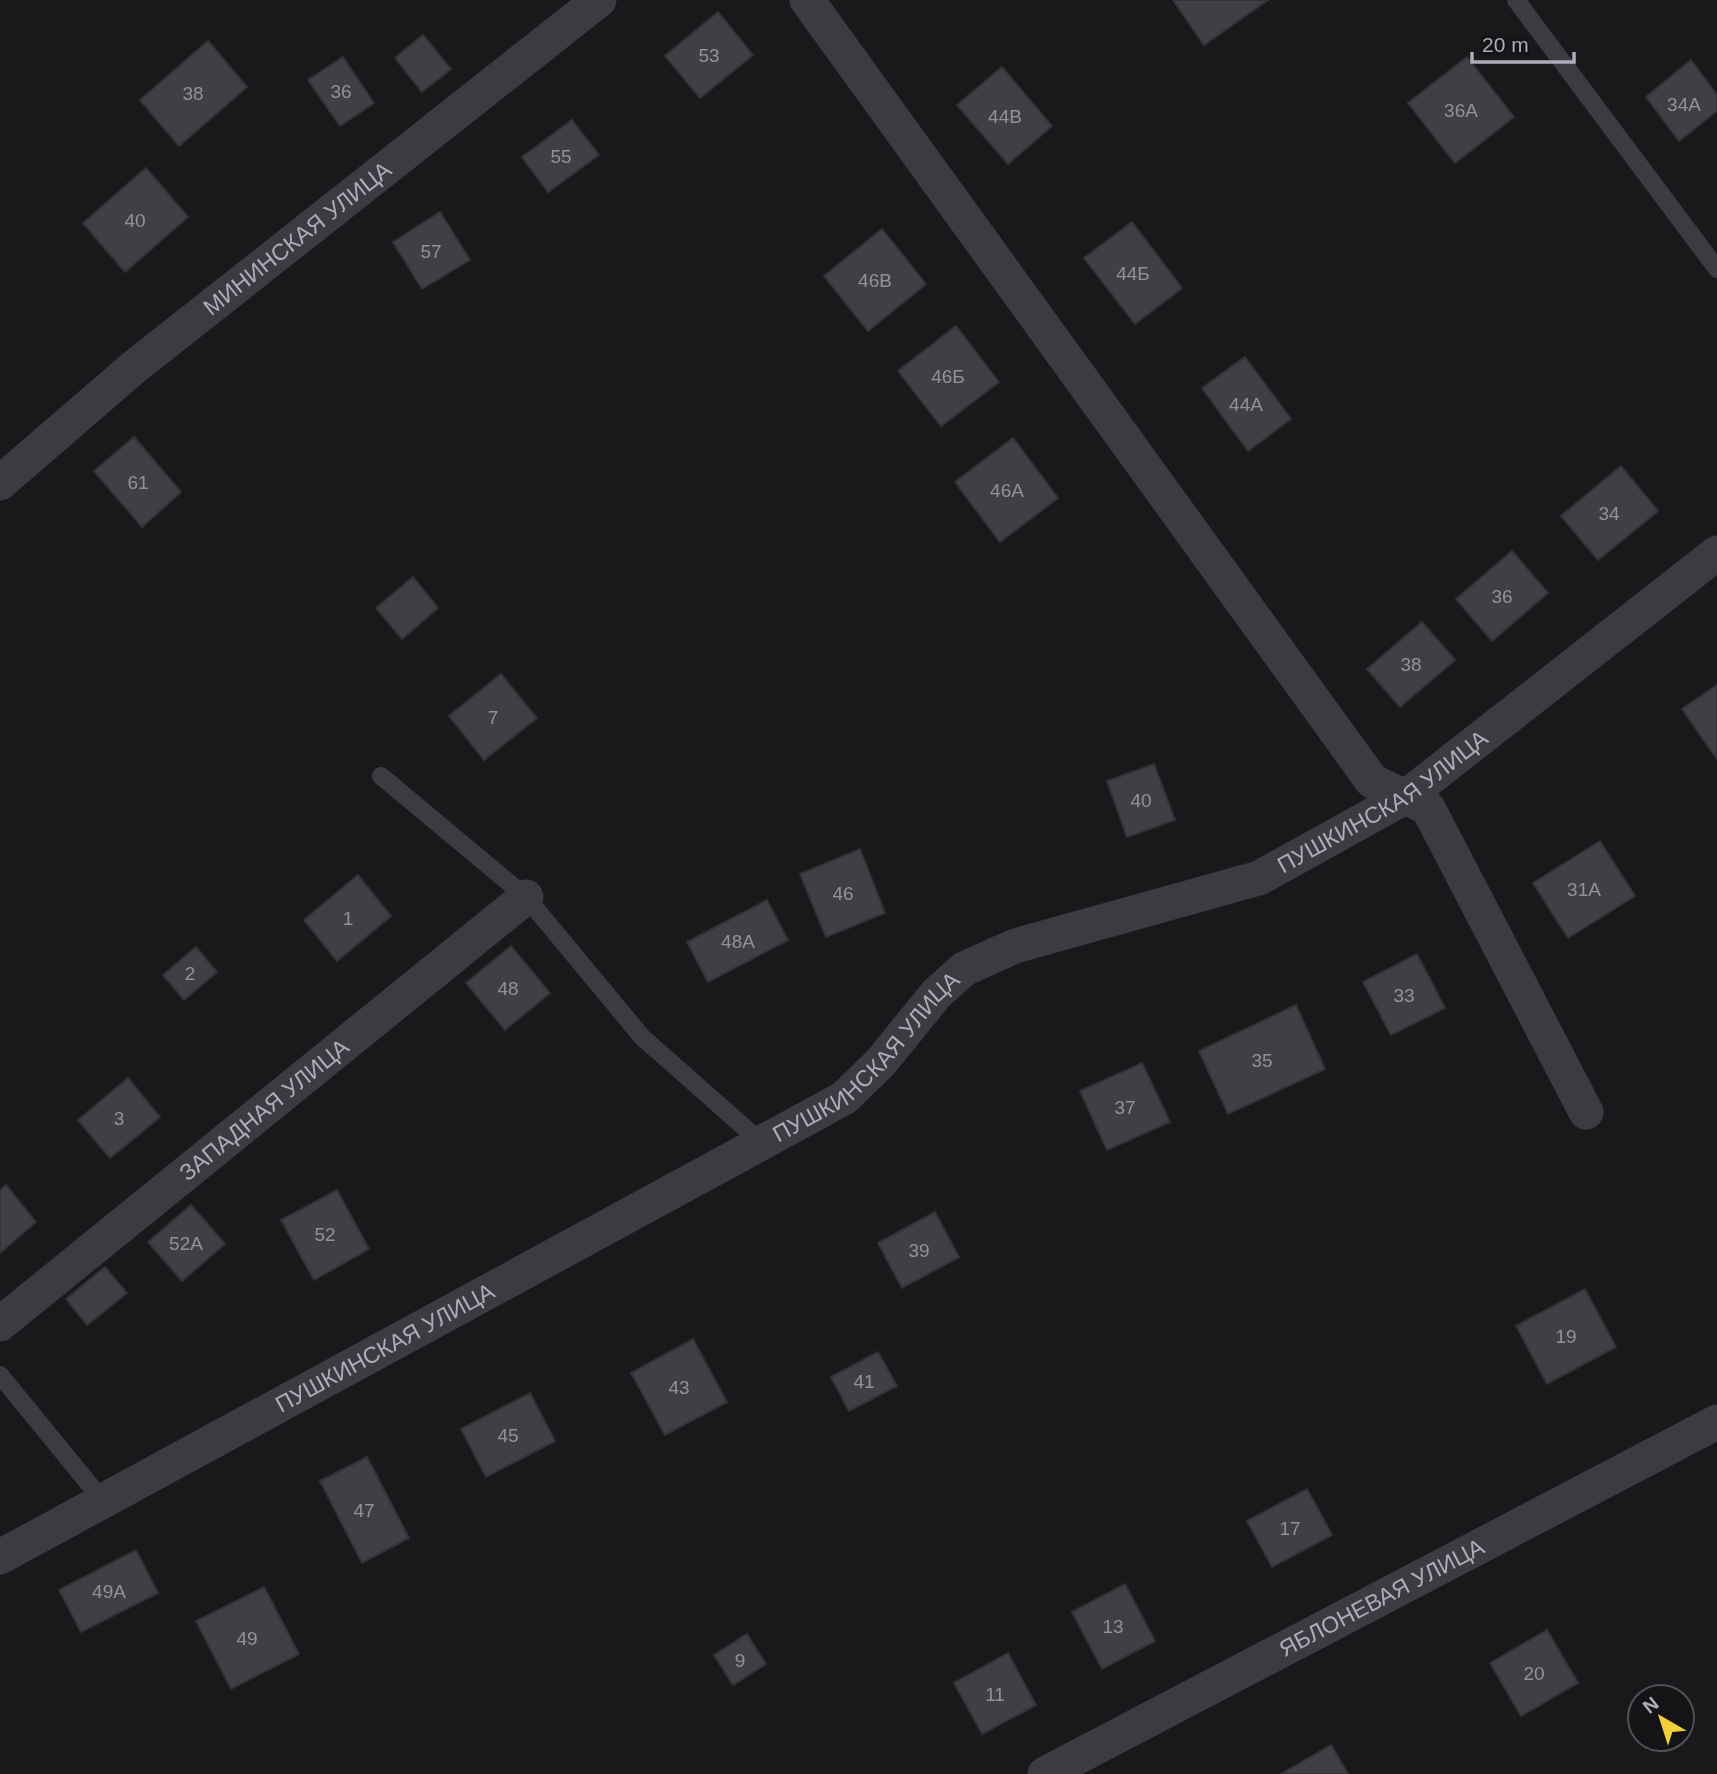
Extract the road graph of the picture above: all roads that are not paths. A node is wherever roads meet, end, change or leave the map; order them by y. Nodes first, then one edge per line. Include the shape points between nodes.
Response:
1 (599, 0) edge
2 (807, 0) edge
3 (1516, 0) edge
4 (1717, 269) edge
5 (0, 483) edge
6 (1717, 553) edge
7 (381, 776) dead end
8 (1407, 796) junction
9 (526, 897) junction
10 (1586, 1112) dead end
11 (762, 1143) junction
12 (0, 1324) edge
13 (0, 1375) edge
14 (1717, 1422) edge
15 (103, 1501) junction
16 (0, 1557) edge
17 (1045, 1774) edge

1 - 5 street, МИНИНСКАЯ УЛИЦА via 132,368
2 - 8 street via 1372,781
3 - 4 lane
6 - 8 street, ПУШКИНСКАЯ УЛИЦА
7 - 9 lane
8 - 10 street via 1428,808
8 - 11 street, ПУШКИНСКАЯ УЛИЦА via 1259,878 1015,946 964,969 844,1098
9 - 11 lane via 642,1037
9 - 12 street, ЗАПАДНАЯ УЛИЦА
11 - 15 street, ПУШКИНСКАЯ УЛИЦА
13 - 15 lane
14 - 17 street, ЯБЛОНЕВАЯ УЛИЦА
15 - 16 street, ПУШКИНСКАЯ УЛИЦА

